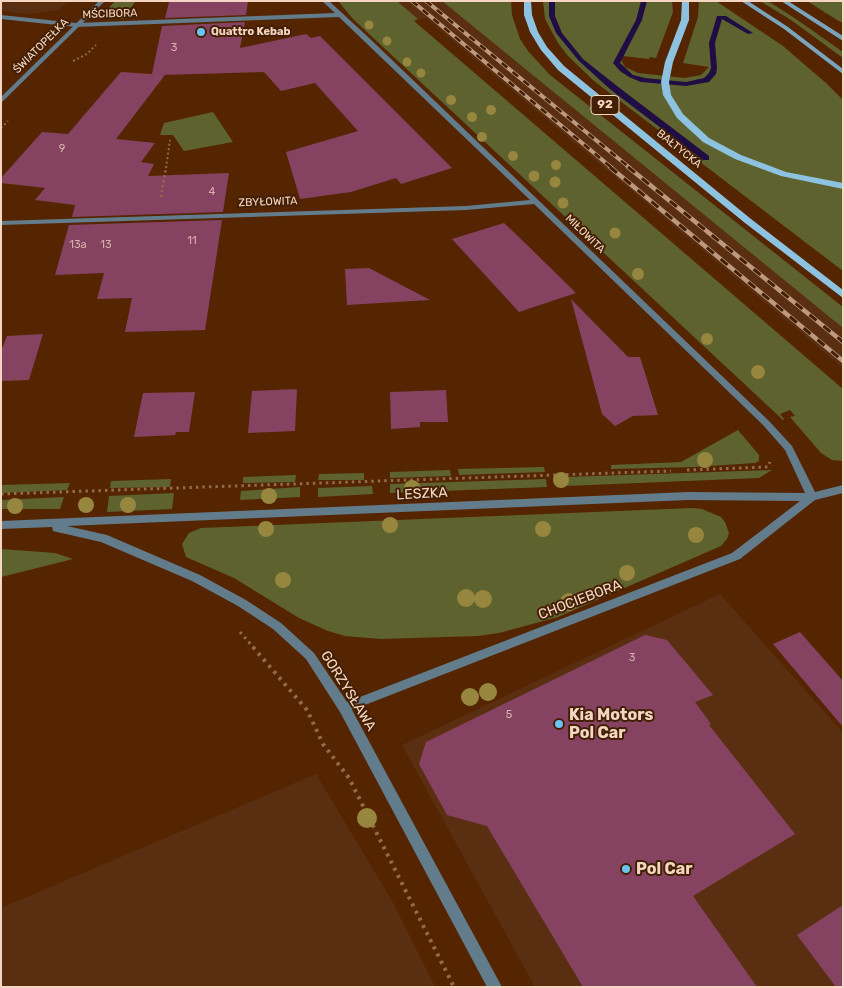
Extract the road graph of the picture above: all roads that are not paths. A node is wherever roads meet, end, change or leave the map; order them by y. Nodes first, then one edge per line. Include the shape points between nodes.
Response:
1 (102, 1) edge
2 (325, 1) edge
3 (528, 1) edge
4 (686, 1) edge
5 (744, 1) edge
6 (784, 1) edge
7 (96, 4) edge
8 (340, 15) junction
9 (1, 17) edge
10 (76, 25) junction
11 (843, 39) edge
12 (843, 72) edge
13 (1, 101) edge
14 (843, 186) edge
15 (536, 202) junction
16 (1, 224) edge
17 (843, 295) edge
18 (843, 489) edge
19 (812, 497) junction
20 (35, 524) junction
21 (1, 525) edge
22 (344, 708) junction
23 (495, 987) edge

1 - 7 street, ŚWIATOPEŁKA
2 - 8 street, MIŁOWITA
3 - 17 main road, BAŁTYCKA / 92 via 528,15 534,32 561,68
4 - 14 main road via 685,20 667,69 666,89 674,109 686,124 715,146 738,158 800,179
5 - 12 main road via 792,32
6 - 11 main road
7 - 10 street, ŚWIATOPEŁKA
8 - 10 street, MŚCIBORA
8 - 15 street, MIŁOWITA
9 - 10 street, MŚCIBORA
10 - 13 street, ŚWIATOPEŁKA
15 - 16 street, ZBYŁOWITA via 466,208
15 - 19 street, MIŁOWITA via 766,423 789,448
18 - 19 street, LESZKA
19 - 20 street, LESZKA via 688,496
19 - 22 street, CHOCIEBORA via 736,556
20 - 21 street, LESZKA
20 - 22 street, GORZYSŁAWA via 103,538 196,578 242,603 277,626 310,656
22 - 23 street, GORZYSŁAWA

